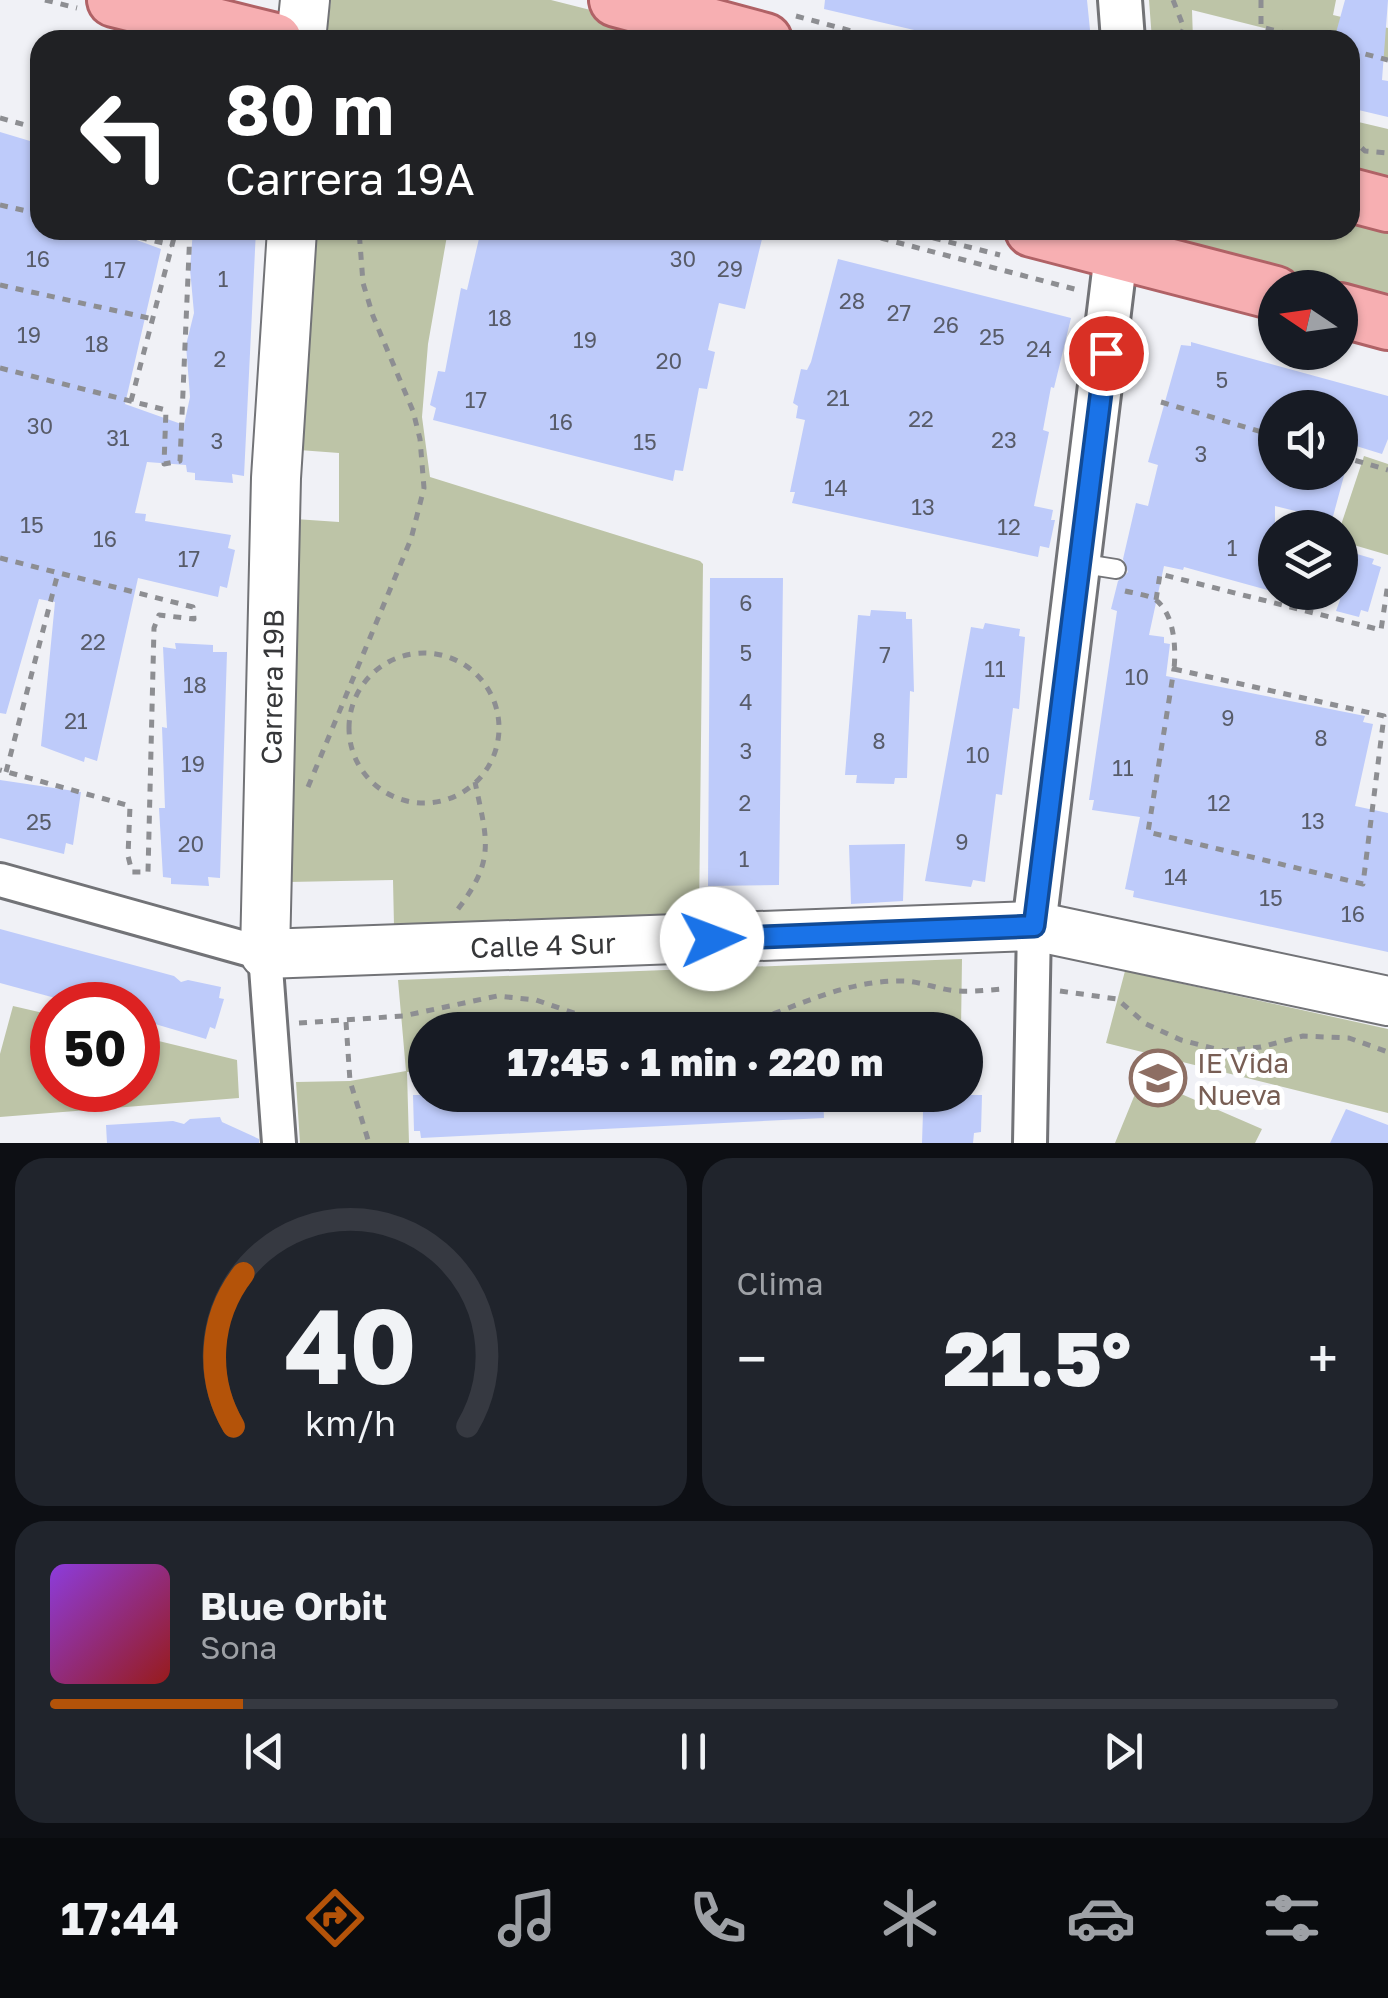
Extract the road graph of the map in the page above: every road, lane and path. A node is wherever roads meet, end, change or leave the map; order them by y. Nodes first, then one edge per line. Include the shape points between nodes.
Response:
1 (114, 0) edge
2 (306, 0) edge
3 (616, 0) edge
4 (1120, 0) edge
5 (1172, 0) edge
6 (1261, 0) edge
7 (778, 28) edge
8 (235, 30) edge
9 (302, 30) edge
10 (1122, 30) edge
11 (1183, 30) edge
12 (1273, 30) edge
13 (1360, 53) edge
14 (1388, 60) edge
15 (0, 118) edge
16 (30, 126) edge
17 (1360, 146) edge
18 (1388, 153) edge
19 (1360, 197) edge
20 (1388, 204) edge
21 (0, 205) edge
22 (30, 212) edge
23 (151, 240) edge
24 (173, 240) edge
25 (190, 240) edge
26 (291, 240) edge
27 (360, 240) edge
28 (942, 240) edge
29 (1060, 240) edge
30 (172, 245) junction
31 (1109, 258) edge
32 (0, 285) edge
33 (1258, 289) edge
34 (1358, 315) edge
35 (153, 320) junction
36 (1388, 323) edge
37 (0, 368) edge
38 (131, 400) junction
39 (1161, 402) dead end
40 (1258, 431) edge
41 (1358, 461) edge
42 (1388, 470) edge
43 (0, 558) edge
44 (58, 573) junction
45 (1102, 573) junction
46 (1388, 583) edge
47 (1156, 600) junction
48 (1380, 630) junction
49 (1388, 635) edge
50 (1174, 670) junction
51 (3, 771) edge
52 (475, 782) junction
53 (304, 797) dead end
54 (0, 880) edge
55 (1034, 926) junction
56 (399, 950) junction
57 (265, 954) junction
58 (1388, 1000) edge
59 (422, 1012) edge
60 (571, 1012) edge
61 (408, 1015) edge
62 (346, 1022) junction
63 (270, 1024) junction
64 (279, 1143) edge
65 (369, 1143) edge
66 (1030, 1143) edge

1 - 8 main road
2 - 9 main road
3 - 7 main road
4 - 10 street
5 - 11 path
6 - 12 path via 1261,27
13 - 14 path
15 - 16 path
17 - 18 path
19 - 20 main road
21 - 22 path
23 - 30 path
24 - 30 path
25 - 38 path via 180,461 164,464 166,410
26 - 57 main road, Carrera 19B via 276,478
27 - 53 path via 373,316 414,411 424,488 411,539
28 - 31 path
29 - 31 main road
30 - 35 path
31 - 33 main road
31 - 45 street
32 - 35 path
34 - 36 main road
35 - 38 path
37 - 38 path
39 - 40 path
41 - 42 path
43 - 44 path
44 - 51 path
44 - 51 path via 193,607 194,619 159,615 154,628 148,872 132,872 130,806
45 - 47 path
45 - 55 street
46 - 48 path
47 - 48 path via 1160,574
47 - 50 path via 1169,618
48 - 49 path
50 - 50 path via 1148,832 1363,884 1384,716
52 - 52 path via 440,803 414,804 371,783 349,740 349,716 372,673 403,656 438,654 463,662 482,680 500,728 496,753
52 - 56 path via 488,843 479,881 448,923
54 - 57 street, Calle 4 Sur
55 - 56 main road, Calle 4 Sur
55 - 58 main road, Calle 4 Sur
55 - 66 street
56 - 57 main road, Calle 4 Sur
57 - 63 street, Carrera 19B
59 - 60 path via 497,996
61 - 62 path
62 - 63 path
62 - 65 path via 350,1080
63 - 64 street, Carrera 19B

